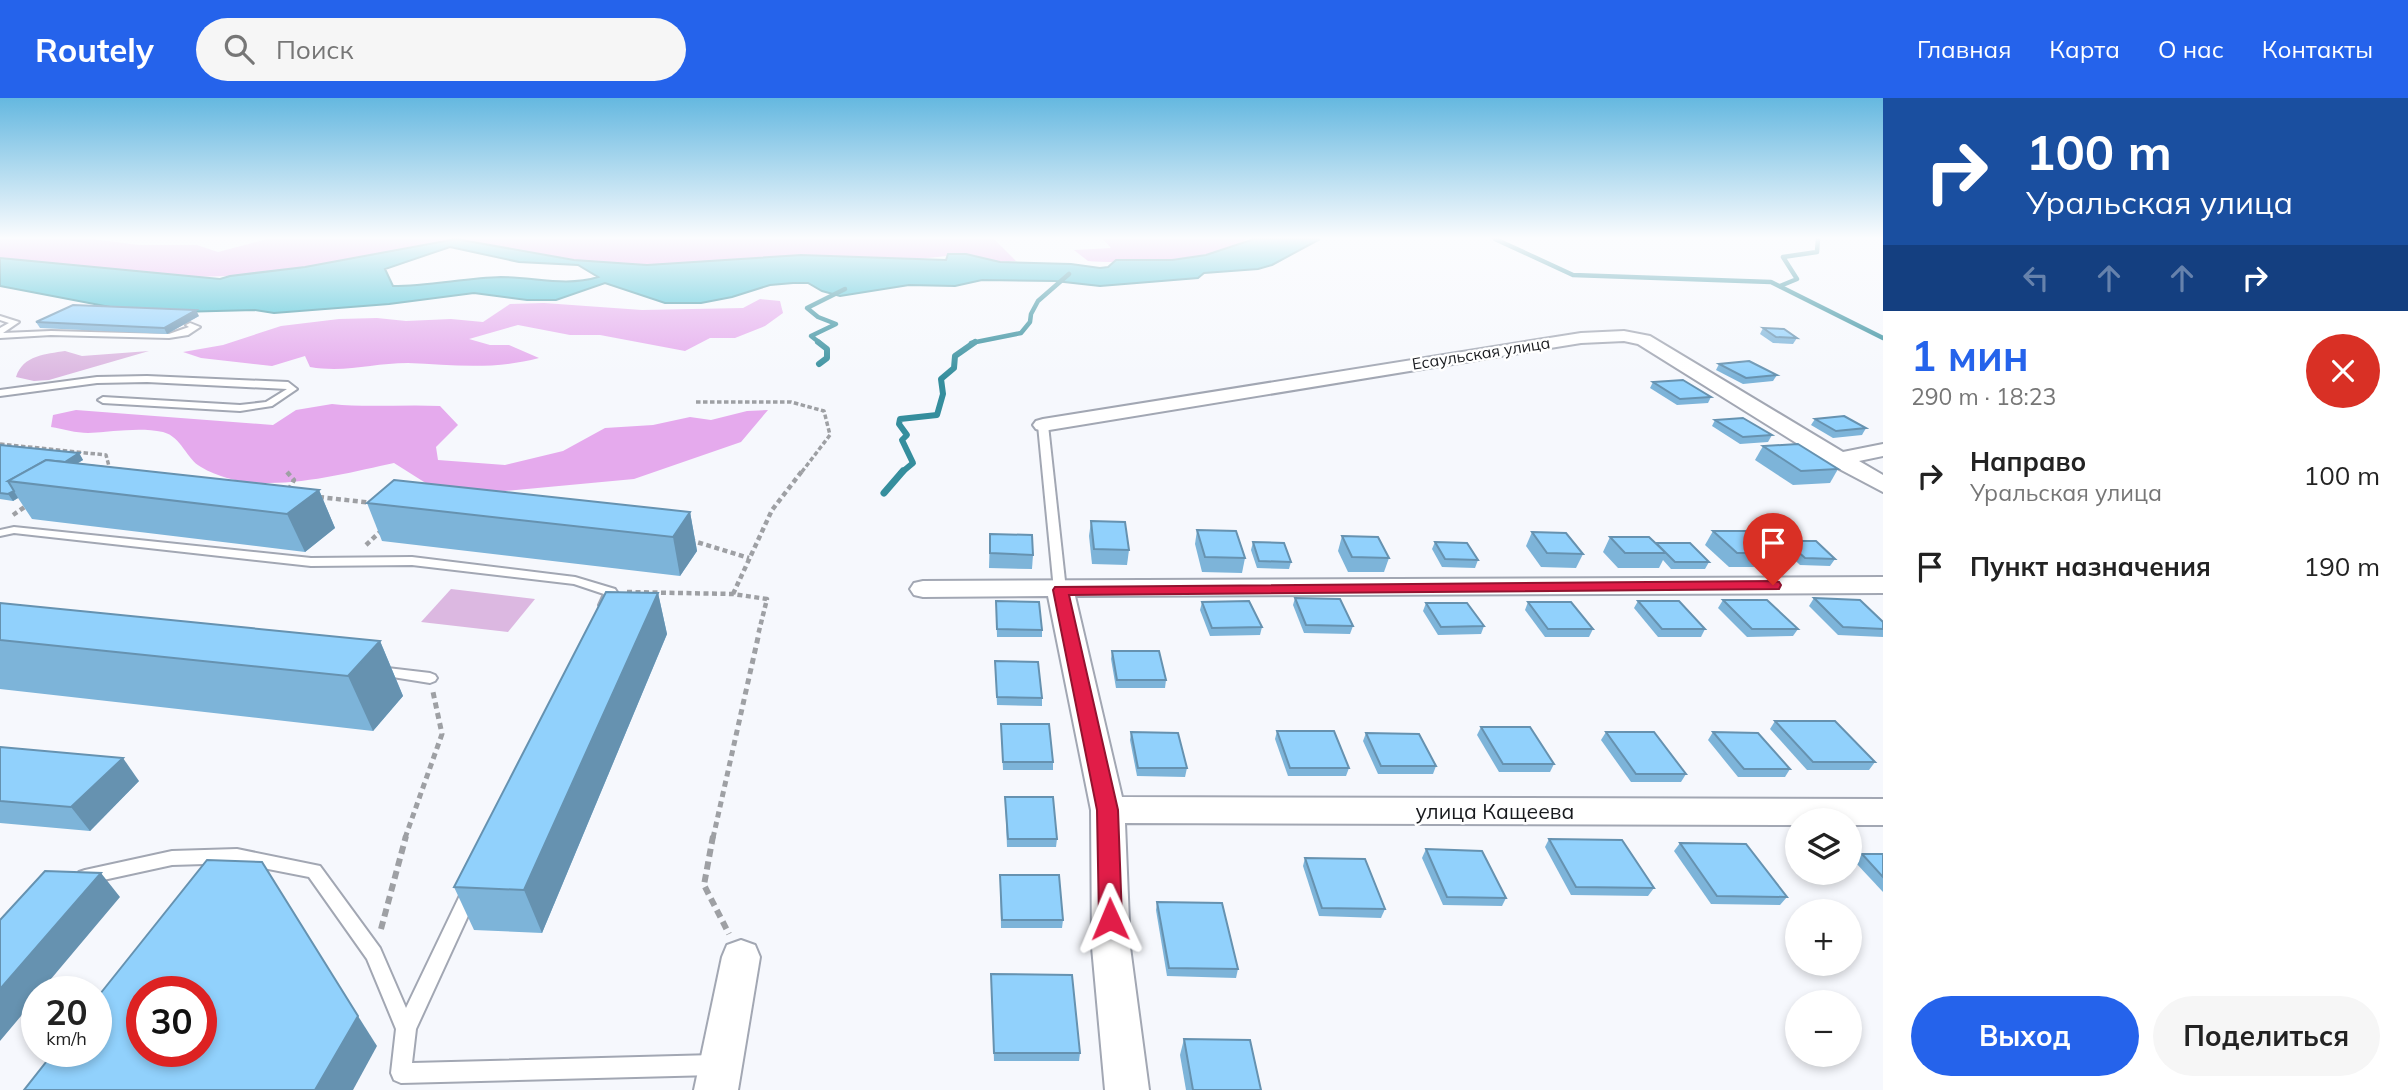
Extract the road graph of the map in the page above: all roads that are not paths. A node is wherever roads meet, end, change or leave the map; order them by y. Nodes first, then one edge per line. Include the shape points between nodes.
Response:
1 (0, 318) edge
2 (190, 325) dead end
3 (0, 334) edge
4 (0, 393) edge
5 (103, 400) dead end
6 (1043, 425) joint
7 (1883, 450) edge
8 (1839, 459) junction
9 (1883, 485) edge
10 (0, 533) edge
11 (1883, 585) edge
12 (923, 589) dead end
13 (1060, 590) junction
14 (601, 615) edge
15 (363, 670) edge
16 (430, 678) road end
17 (1108, 810) junction
18 (1883, 812) edge
19 (477, 878) edge
20 (64, 886) edge
21 (741, 957) road end
22 (406, 1029) junction
23 (718, 1077) edge
24 (1127, 1090) edge

1 - 3 lane via 15,322
2 - 3 lane via 196,327 169,336
4 - 5 lane via 147,379 293,388 269,404 240,408
6 - 8 street, Есаульская улица via 1543,343 1624,336 1644,340
6 - 13 lane
7 - 8 street
8 - 9 street, Есаульская улица
10 - 14 lane via 14,530 311,562 412,561 575,581 611,592
11 - 13 street
12 - 13 street
13 - 17 street
15 - 16 lane
17 - 18 street, улица Кащеева
17 - 24 street via 1111,947
19 - 22 lane
20 - 22 lane via 172,858 237,856 314,871 374,954
21 - 23 street
22 - 23 lane via 401,1073

